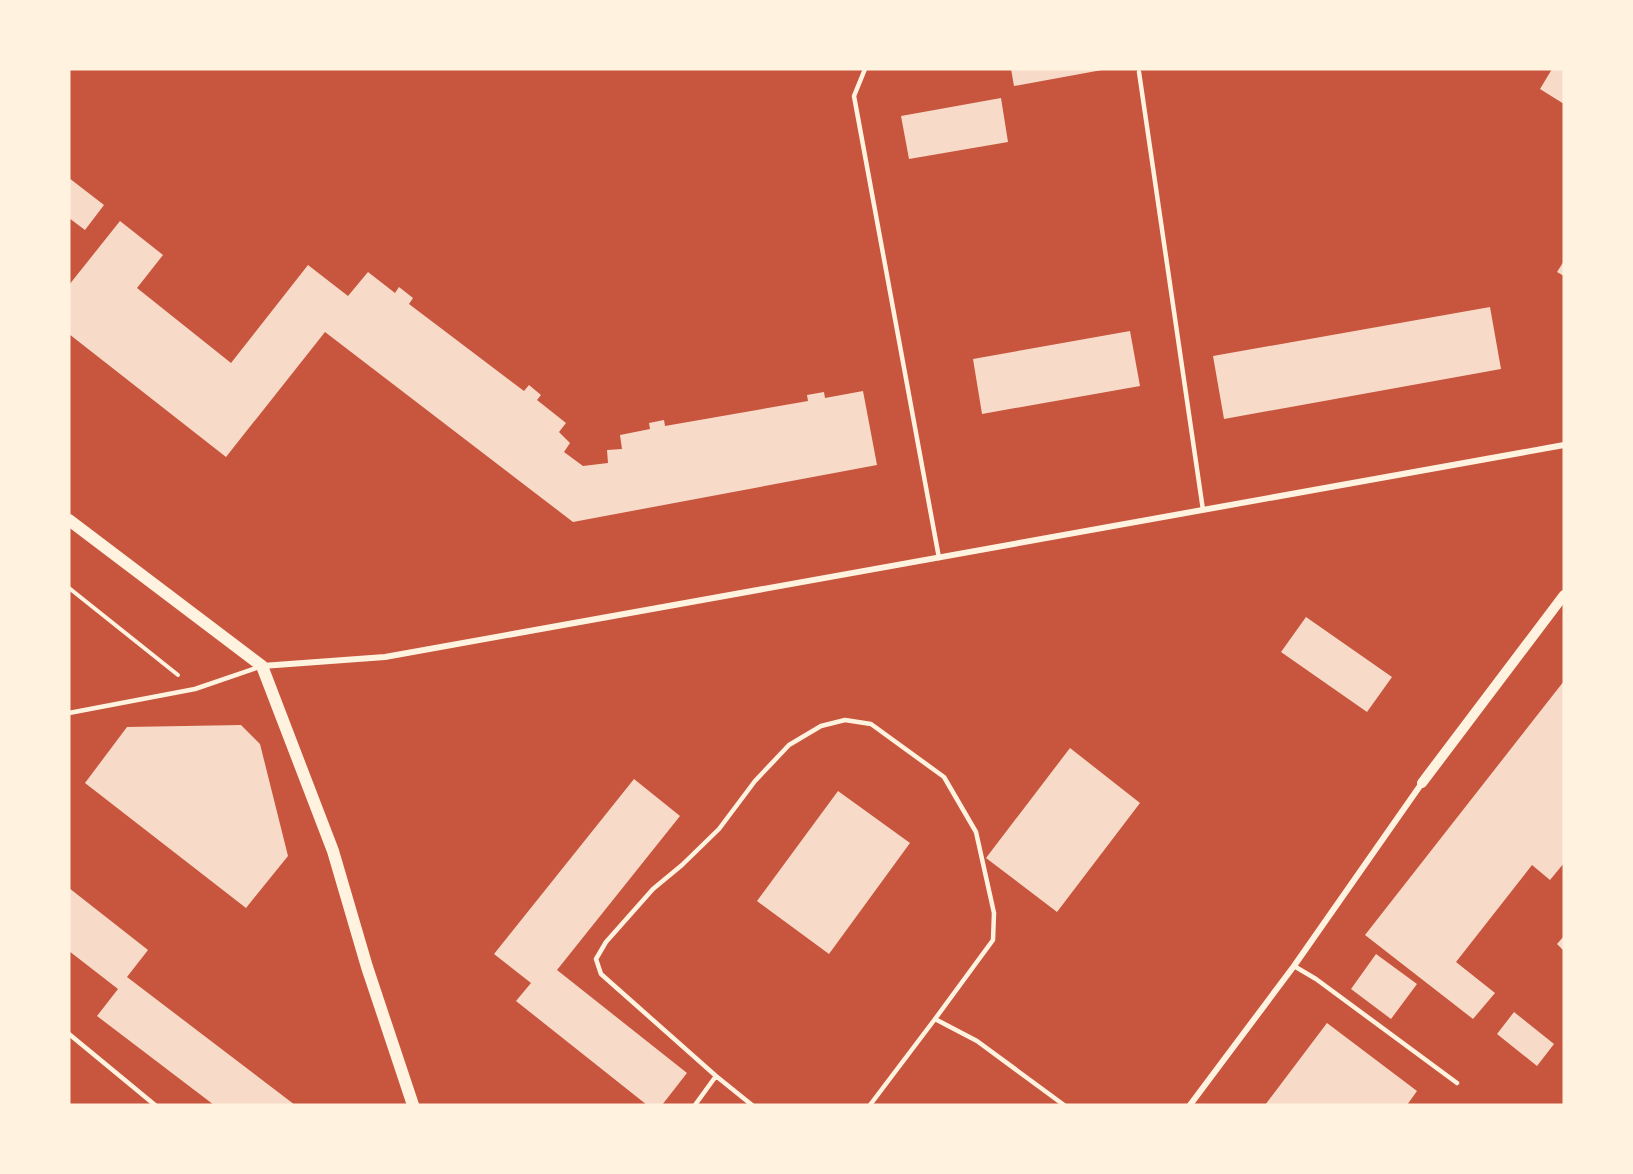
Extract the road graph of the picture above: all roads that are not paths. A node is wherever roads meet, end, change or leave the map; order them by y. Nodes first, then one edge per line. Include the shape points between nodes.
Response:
1 (865, 69) edge
2 (1139, 72) dead end
3 (1564, 445) edge
4 (1203, 510) junction
5 (69, 520) edge
6 (939, 558) junction
7 (1564, 594) edge
8 (261, 666) junction
9 (69, 713) edge
10 (1422, 783) joint
11 (1294, 966) junction
12 (935, 1019) junction
13 (69, 1034) edge
14 (716, 1076) junction
15 (1458, 1083) dead end
16 (155, 1105) edge
17 (413, 1105) edge
18 (695, 1105) edge
19 (752, 1105) edge
20 (870, 1105) edge
21 (1064, 1105) edge
22 (1190, 1105) edge

1 - 6 lane via 854,96
2 - 4 lane
3 - 4 street
4 - 6 street
5 - 8 main road
6 - 8 street via 385,657
7 - 10 street
8 - 9 lane via 195,689
8 - 17 main road via 333,851
10 - 11 street
11 - 15 lane
11 - 22 street
12 - 14 lane via 993,940 994,913 976,832 944,777 871,724 845,720 821,726 789,746 755,781 719,829 653,888 596,959 601,974
12 - 20 lane
12 - 21 lane via 978,1041
13 - 16 lane
14 - 18 lane
14 - 19 lane

